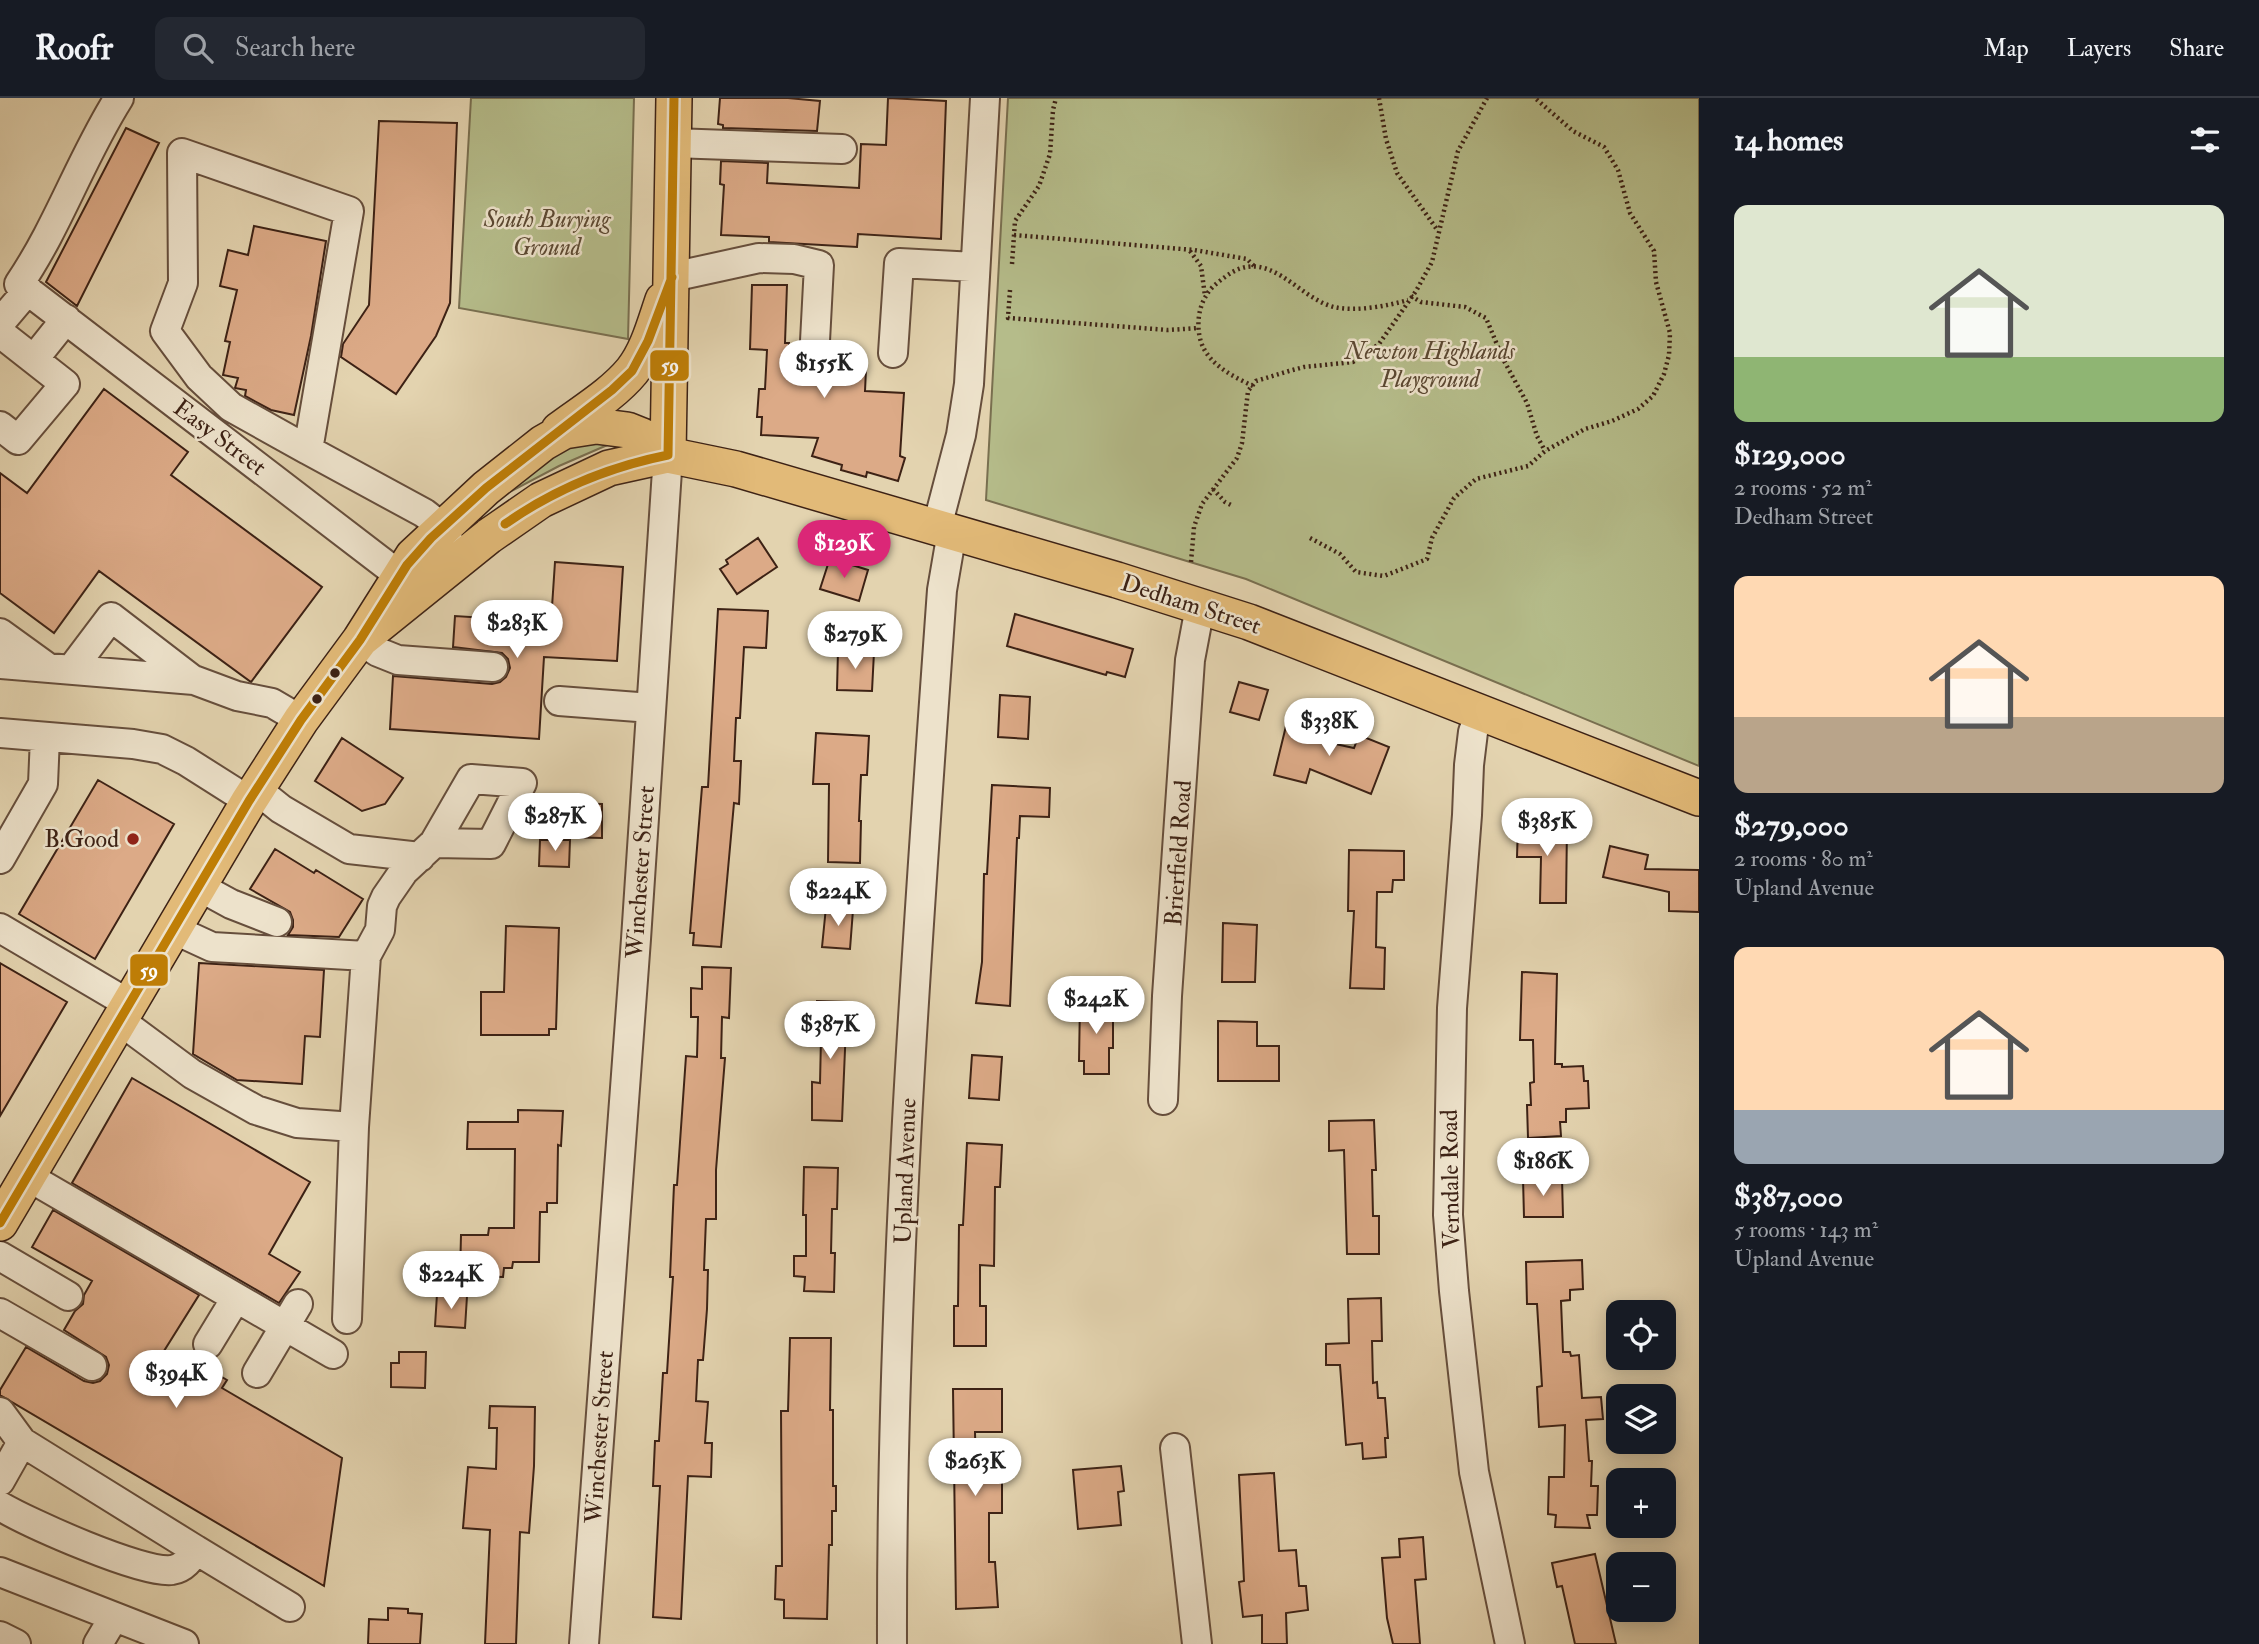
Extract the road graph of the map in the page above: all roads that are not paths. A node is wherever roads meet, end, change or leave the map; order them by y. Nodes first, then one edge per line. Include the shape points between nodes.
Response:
1 (119, 98) edge
2 (674, 98) edge
3 (985, 98) edge
4 (673, 143) junction
5 (842, 149) dead end
6 (975, 267) junction
7 (672, 277) junction
8 (23, 287) junction
9 (66, 319) junction
10 (0, 323) edge
11 (0, 333) edge
12 (815, 341) dead end
13 (893, 353) dead end
14 (34, 359) junction
15 (0, 426) edge
16 (543, 443) junction
17 (309, 450) junction
18 (668, 455) junction
19 (945, 529) junction
20 (440, 530) junction
21 (461, 558) junction
22 (411, 583) junction
23 (1200, 607) junction
24 (0, 633) edge
25 (360, 640) junction
26 (0, 664) edge
27 (493, 667) dead end
28 (59, 668) junction
29 (194, 680) junction
30 (559, 701) dead end
31 (651, 708) junction
32 (1480, 712) junction
33 (301, 720) junction
34 (0, 733) edge
35 (45, 737) junction
36 (252, 795) junction
37 (1699, 798) edge
38 (0, 859) edge
39 (198, 887) junction
40 (277, 922) dead end
41 (0, 928) edge
42 (173, 929) junction
43 (366, 956) junction
44 (124, 1012) junction
45 (1163, 1100) dead end
46 (354, 1127) junction
47 (10, 1199) edge
48 (0, 1256) edge
49 (68, 1296) dead end
50 (236, 1298) junction
51 (0, 1313) edge
52 (291, 1315) junction
53 (347, 1319) dead end
54 (208, 1344) dead end
55 (333, 1354) dead end
56 (92, 1366) dead end
57 (257, 1373) dead end
58 (0, 1412) edge
59 (22, 1442) junction
60 (1175, 1448) dead end
61 (0, 1480) edge
62 (0, 1507) edge
63 (196, 1550) junction
64 (2, 1578) edge
65 (290, 1607) dead end
66 (114, 1617) junction
67 (0, 1636) edge
68 (16, 1644) edge
69 (98, 1644) edge
70 (184, 1644) edge
71 (584, 1644) edge
72 (892, 1644) edge
73 (1197, 1644) edge
74 (1510, 1644) edge

1 - 8 street
2 - 4 main road, Winchester Street
3 - 6 street, Upland Avenue
4 - 5 street
4 - 7 main road, Winchester Street
6 - 13 street via 899,263
6 - 19 street, Upland Avenue via 965,412
7 - 12 street via 759,258 819,265
7 - 16 main road via 632,371
7 - 18 main road, Winchester Street
8 - 9 street, Easy Street
8 - 10 street
9 - 14 street
9 - 22 street, Easy Street
11 - 14 street
14 - 15 street via 65,384 18,440
16 - 18 main road via 578,427 614,427 642,436
16 - 20 main road
17 - 17 street via 230,407 199,377 166,331 183,283 182,153 349,211
17 - 20 street via 418,509
18 - 19 main road, Dedham Street via 736,469
18 - 21 main road via 620,465 572,484 517,515
18 - 31 street, Winchester Street
19 - 23 main road, Dedham Street
19 - 72 street, Upland Avenue via 910,1034 893,1471
20 - 21 street
20 - 22 main road via 414,556
21 - 22 main road
22 - 25 main road
23 - 32 main road, Dedham Street via 1281,633
23 - 45 street, Brierfield Road via 1190,660
24 - 28 street
25 - 27 street via 398,660
25 - 33 main road
26 - 28 street
28 - 29 street
28 - 29 street via 111,617
29 - 33 street via 272,703
30 - 31 street
31 - 71 street, Winchester Street
32 - 37 main road, Dedham Street
32 - 74 street, Verndale Road via 1469,765 1455,959 1448,1215 1474,1472
33 - 36 main road
34 - 35 street
35 - 36 street via 162,749
35 - 38 street via 43,784
36 - 39 main road
36 - 43 street via 349,849 427,850 404,871 386,897 380,930
39 - 40 street
39 - 42 main road
41 - 44 street
42 - 43 street via 212,947
42 - 44 main road
43 - 46 street
44 - 46 street via 192,1074 256,1110 297,1124
44 - 47 main road
46 - 53 street
47 - 50 street
48 - 49 street
50 - 52 street
50 - 54 street
51 - 56 street
52 - 55 street
52 - 57 street
58 - 59 street
59 - 61 street
59 - 63 street
60 - 73 street
62 - 63 street via 98,1551 155,1569 179,1568
63 - 65 street
64 - 66 street
66 - 69 street
66 - 70 street
67 - 68 street

